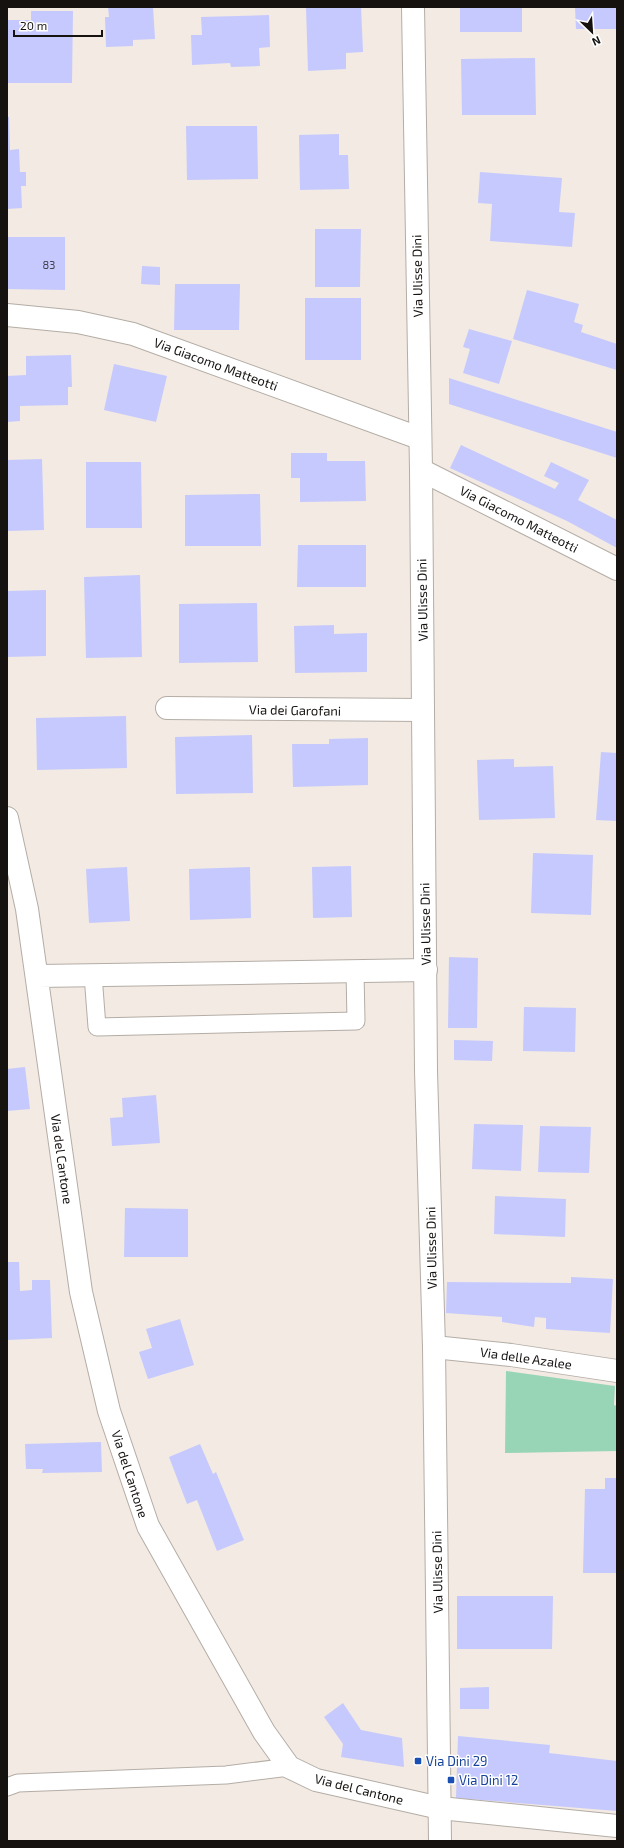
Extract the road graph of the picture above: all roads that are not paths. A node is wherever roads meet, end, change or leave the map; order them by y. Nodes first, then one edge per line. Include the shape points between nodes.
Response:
1 (413, 7) edge
2 (7, 315) edge
3 (419, 438) junction
4 (421, 470) junction
5 (617, 569) edge
6 (167, 708) dead end
7 (423, 710) junction
8 (7, 818) edge
9 (426, 970) junction
10 (355, 971) junction
11 (93, 975) junction
12 (38, 976) junction
13 (434, 1347) junction
14 (617, 1371) edge
15 (289, 1766) junction
16 (7, 1787) edge
17 (440, 1808) junction
18 (617, 1826) edge
19 (440, 1841) edge

1 - 3 street, Via Ulisse Dini
2 - 3 street, Via Giacomo Matteotti via 78,322 133,334
3 - 4 street, Via Ulisse Dini
4 - 5 street, Via Giacomo Matteotti
4 - 7 street, Via Ulisse Dini
6 - 7 street, Via dei Garofani
7 - 9 street, Via Ulisse Dini
8 - 12 street, Via del Cantone via 27,909
9 - 10 street
9 - 13 street, Via Ulisse Dini via 426,1071
10 - 11 street
10 - 11 lane via 356,1021 97,1027
11 - 12 street
12 - 15 street, Via del Cantone via 81,1292 109,1410 148,1526 264,1732
13 - 14 street, Via delle Azalee
13 - 17 street, Via Ulisse Dini
15 - 16 lane via 226,1775 18,1783
15 - 17 street, Via del Cantone via 316,1780
17 - 18 street, Via del Cantone
17 - 19 street, Via Ulisse Dini

